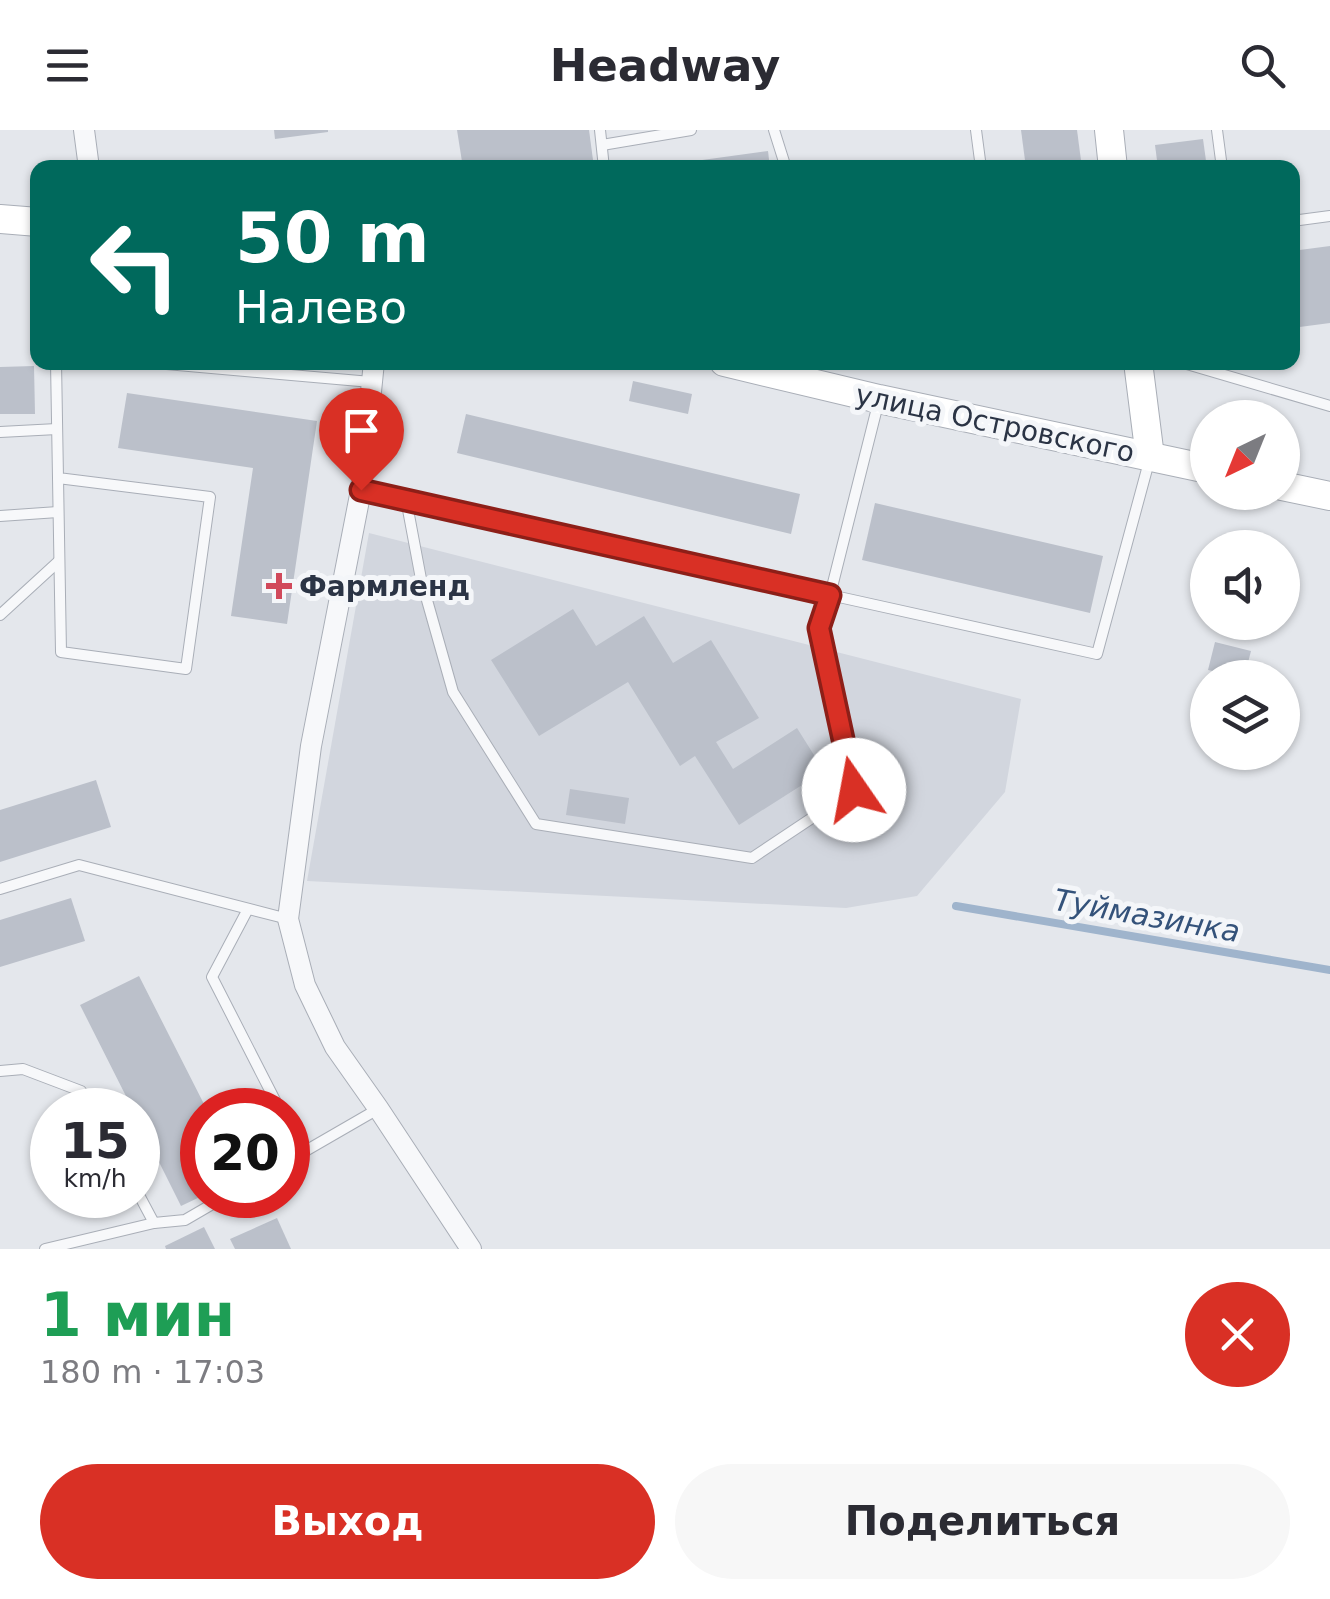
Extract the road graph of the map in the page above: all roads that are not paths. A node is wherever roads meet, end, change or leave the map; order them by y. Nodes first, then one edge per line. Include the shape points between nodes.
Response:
1 (84, 130) edge
2 (600, 130) edge
3 (690, 130) edge
4 (774, 130) edge
5 (976, 130) edge
6 (1109, 130) edge
7 (1217, 130) edge
8 (602, 145) junction
9 (88, 160) edge
10 (603, 160) edge
11 (783, 160) edge
12 (980, 160) edge
13 (1113, 160) edge
14 (1221, 160) edge
15 (1330, 216) edge
16 (0, 219) edge
17 (1300, 220) edge
18 (30, 221) edge
19 (56, 370) edge
20 (327, 370) edge
21 (758, 370) edge
22 (1139, 370) edge
23 (1207, 370) edge
24 (373, 372) edge
25 (879, 399) junction
26 (1330, 406) edge
27 (57, 429) junction
28 (0, 432) edge
29 (1150, 457) junction
30 (1190, 466) edge
31 (58, 478) junction
32 (361, 490) junction
33 (1300, 490) edge
34 (1330, 496) edge
35 (406, 499) junction
36 (58, 512) junction
37 (0, 516) edge
38 (59, 561) junction
39 (830, 595) junction
40 (0, 614) edge
41 (0, 889) edge
42 (248, 909) junction
43 (288, 918) junction
44 (0, 1071) edge
45 (73, 1088) edge
46 (269, 1088) edge
47 (378, 1108) junction
48 (310, 1147) edge
49 (151, 1218) edge
50 (188, 1218) edge
51 (154, 1223) junction
52 (45, 1249) edge
53 (471, 1249) edge

1 - 9 street
2 - 8 lane
3 - 8 lane
4 - 11 lane
5 - 12 lane
6 - 13 main road
7 - 14 lane
8 - 10 lane
15 - 17 lane
16 - 18 main road
19 - 27 lane
20 - 24 lane
21 - 25 main road, улица Островского
22 - 29 main road
23 - 26 lane
24 - 32 street
25 - 29 main road, улица Островского
25 - 39 lane
27 - 28 lane
27 - 31 lane
29 - 30 main road, улица Островского
29 - 39 lane via 1097,654
31 - 36 lane
31 - 38 lane via 210,497 186,669 60,652
32 - 35 lane
32 - 43 street via 312,746
33 - 34 main road
35 - 39 lane
35 - 39 lane via 453,692 536,824 752,858 854,790 819,628
36 - 37 lane
36 - 38 lane
38 - 40 lane
41 - 42 lane via 79,866
42 - 43 lane
42 - 46 lane via 212,977
43 - 47 street via 305,985 335,1047
44 - 45 lane via 24,1069
47 - 48 lane
47 - 53 street
49 - 51 lane
50 - 51 lane
51 - 52 lane

